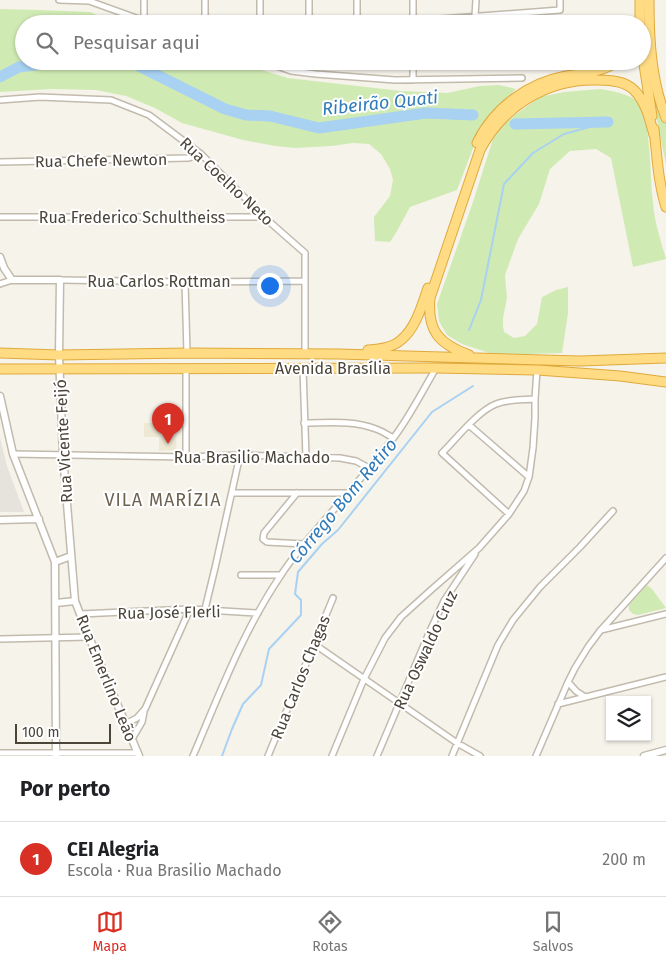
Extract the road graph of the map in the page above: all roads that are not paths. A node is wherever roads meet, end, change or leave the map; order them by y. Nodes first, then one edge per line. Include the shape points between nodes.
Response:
1 (59, 0) edge
2 (144, 0) edge
3 (205, 0) edge
4 (260, 0) edge
5 (309, 0) edge
6 (357, 0) edge
7 (413, 0) edge
8 (476, 0) edge
9 (560, 0) edge
10 (640, 0) edge
11 (649, 0) edge
12 (130, 15) edge
13 (144, 15) edge
14 (204, 15) edge
15 (260, 15) edge
16 (309, 15) edge
17 (357, 15) edge
18 (413, 15) edge
19 (475, 15) edge
20 (489, 15) edge
21 (640, 15) edge
22 (649, 15) edge
23 (651, 58) edge
24 (291, 70) edge
25 (413, 70) edge
26 (599, 70) edge
27 (645, 70) edge
28 (522, 78) dead end
29 (412, 80) junction
30 (0, 100) edge
31 (666, 118) edge
32 (654, 135) junction
33 (201, 154) junction
34 (0, 162) edge
35 (666, 207) edge
36 (0, 217) edge
37 (264, 218) junction
38 (0, 257) edge
39 (12, 280) junction
40 (60, 280) junction
41 (305, 281) junction
42 (185, 282) junction
43 (0, 284) edge
44 (0, 352) edge
45 (187, 353) junction
46 (305, 354) junction
47 (339, 354) junction
48 (59, 356) junction
49 (478, 358) junction
50 (666, 358) edge
51 (0, 368) edge
52 (59, 368) junction
53 (186, 368) junction
54 (303, 368) junction
55 (436, 368) junction
56 (537, 370) junction
57 (666, 382) edge
58 (0, 396) edge
59 (534, 399) junction
60 (304, 424) junction
61 (469, 425) junction
62 (393, 438) junction
63 (13, 454) junction
64 (63, 455) junction
65 (240, 455) junction
66 (186, 457) junction
67 (306, 457) junction
68 (369, 468) junction
69 (529, 477) junction
70 (232, 493) junction
71 (297, 493) junction
72 (348, 493) junction
73 (613, 511) dead end
74 (509, 514) junction
75 (39, 519) junction
76 (0, 520) edge
77 (304, 544) junction
78 (480, 548) junction
79 (71, 556) junction
80 (666, 558) edge
81 (55, 562) junction
82 (241, 575) dead end
83 (280, 575) junction
84 (333, 598) dead end
85 (75, 601) junction
86 (56, 602) junction
87 (190, 609) junction
88 (204, 609) junction
89 (258, 612) junction
90 (80, 614) junction
91 (666, 614) edge
92 (600, 631) junction
93 (89, 637) junction
94 (56, 638) junction
95 (0, 639) edge
96 (314, 644) junction
97 (666, 677) edge
98 (364, 680) junction
99 (568, 682) junction
100 (586, 697) junction
101 (400, 704) junction
102 (558, 704) junction
103 (145, 709) junction
104 (125, 724) junction
105 (132, 739) junction
106 (457, 743) junction
107 (666, 750) edge
108 (0, 753) edge
109 (56, 754) edge
110 (138, 754) edge
111 (653, 755) edge
112 (193, 756) edge
113 (268, 756) edge
114 (332, 756) edge
115 (377, 756) edge
116 (452, 756) edge
117 (480, 756) edge
118 (536, 756) edge
119 (644, 756) edge

1 - 12 street via 89,1
2 - 13 street
3 - 14 street
4 - 15 street
5 - 16 street
6 - 17 street
7 - 18 street
8 - 19 street
9 - 20 street via 560,10
10 - 21 highway
11 - 22 highway
23 - 31 highway
24 - 29 street
25 - 29 street
26 - 47 highway via 539,84 499,112 475,148 424,297 408,332 400,341 380,349
27 - 32 highway
28 - 29 street
30 - 33 street, Rua Coelho Neto via 40,97 110,100 149,115
32 - 35 highway
32 - 49 highway via 644,106 635,92 627,85 609,80 550,87 528,98 498,123 480,150 430,298 429,312 435,333 461,352
33 - 34 street, Rua Chefe Newton via 189,158
33 - 37 street, Rua Coelho Neto
36 - 37 street, Rua Frederico Schultheiss
37 - 41 street, Rua Coelho Neto via 305,253
38 - 39 street
39 - 40 street, Rua Carlos Rottman
39 - 43 street, Rua Carlos Rottman
40 - 42 street, Rua Carlos Rottman
40 - 48 street, Rua Vicente Feijó
41 - 42 street, Rua Carlos Rottman
41 - 46 street, Rua Coelho Neto
42 - 45 street
44 - 48 highway, Avenida Brasília
45 - 46 highway, Avenida Brasília
45 - 48 highway, Avenida Brasília
46 - 47 highway, Avenida Brasília
47 - 49 highway, Avenida Brasília
48 - 52 street, Rua Vicente Feijó
49 - 50 highway, Avenida Brasília via 580,361
51 - 52 highway, Avenida Brasília
52 - 53 highway, Avenida Brasília
52 - 64 street, Rua Vicente Feijó
53 - 54 highway, Avenida Brasília
53 - 66 street
54 - 55 highway, Avenida Brasília
54 - 60 street
55 - 56 highway, Avenida Brasília
55 - 62 street
56 - 57 highway, Avenida Brasília
56 - 59 street
58 - 63 street
59 - 61 street via 497,404 483,411
59 - 69 street
60 - 62 street via 363,425
60 - 67 street
61 - 69 street
61 - 74 street via 442,453
62 - 68 street
63 - 64 street, Rua Brasilio Machado
63 - 75 street
64 - 66 street, Rua Brasilio Machado
64 - 79 street, Rua Vicente Feijó
65 - 66 street, Rua Brasilio Machado
65 - 67 street, Rua Brasilio Machado
65 - 70 street
67 - 68 street, Rua Brasilio Machado via 348,459
68 - 72 street
69 - 74 street
70 - 71 street
70 - 88 street
71 - 72 street
71 - 77 street via 264,533 263,539
72 - 77 street
73 - 106 street via 513,620 498,645
74 - 78 street
75 - 76 street
75 - 81 street
77 - 83 street
78 - 98 street via 401,617 385,638
78 - 101 street, Rua Oswaldo Cruz via 444,600
79 - 81 street
79 - 85 street, Rua Vicente Feijó
80 - 92 street
81 - 86 street
82 - 83 street
83 - 89 street
84 - 96 street, Rua Carlos Chagas
85 - 86 street
85 - 90 street, Rua Emerlino Leão
86 - 94 street
87 - 88 street, Rua José FIerli
87 - 90 street, Rua José FIerli
87 - 103 street
88 - 89 street, Rua José FIerli
89 - 112 street
90 - 93 street, Rua Emerlino Leão
91 - 92 street
92 - 99 street
93 - 94 street
93 - 104 street, Rua Emerlino Leão
94 - 95 street
94 - 109 street
96 - 98 street
96 - 113 street, Rua Carlos Chagas
97 - 100 street
98 - 101 street
98 - 114 street
99 - 100 street
99 - 102 street
100 - 102 street
101 - 106 street
101 - 115 street, Rua Oswaldo Cruz
102 - 118 street
103 - 104 street
103 - 105 street
104 - 105 street, Rua Emerlino Leão
105 - 110 street, Rua Emerlino Leão
106 - 116 street
106 - 117 street
107 - 111 street
108 - 109 street
109 - 110 street
111 - 119 street

